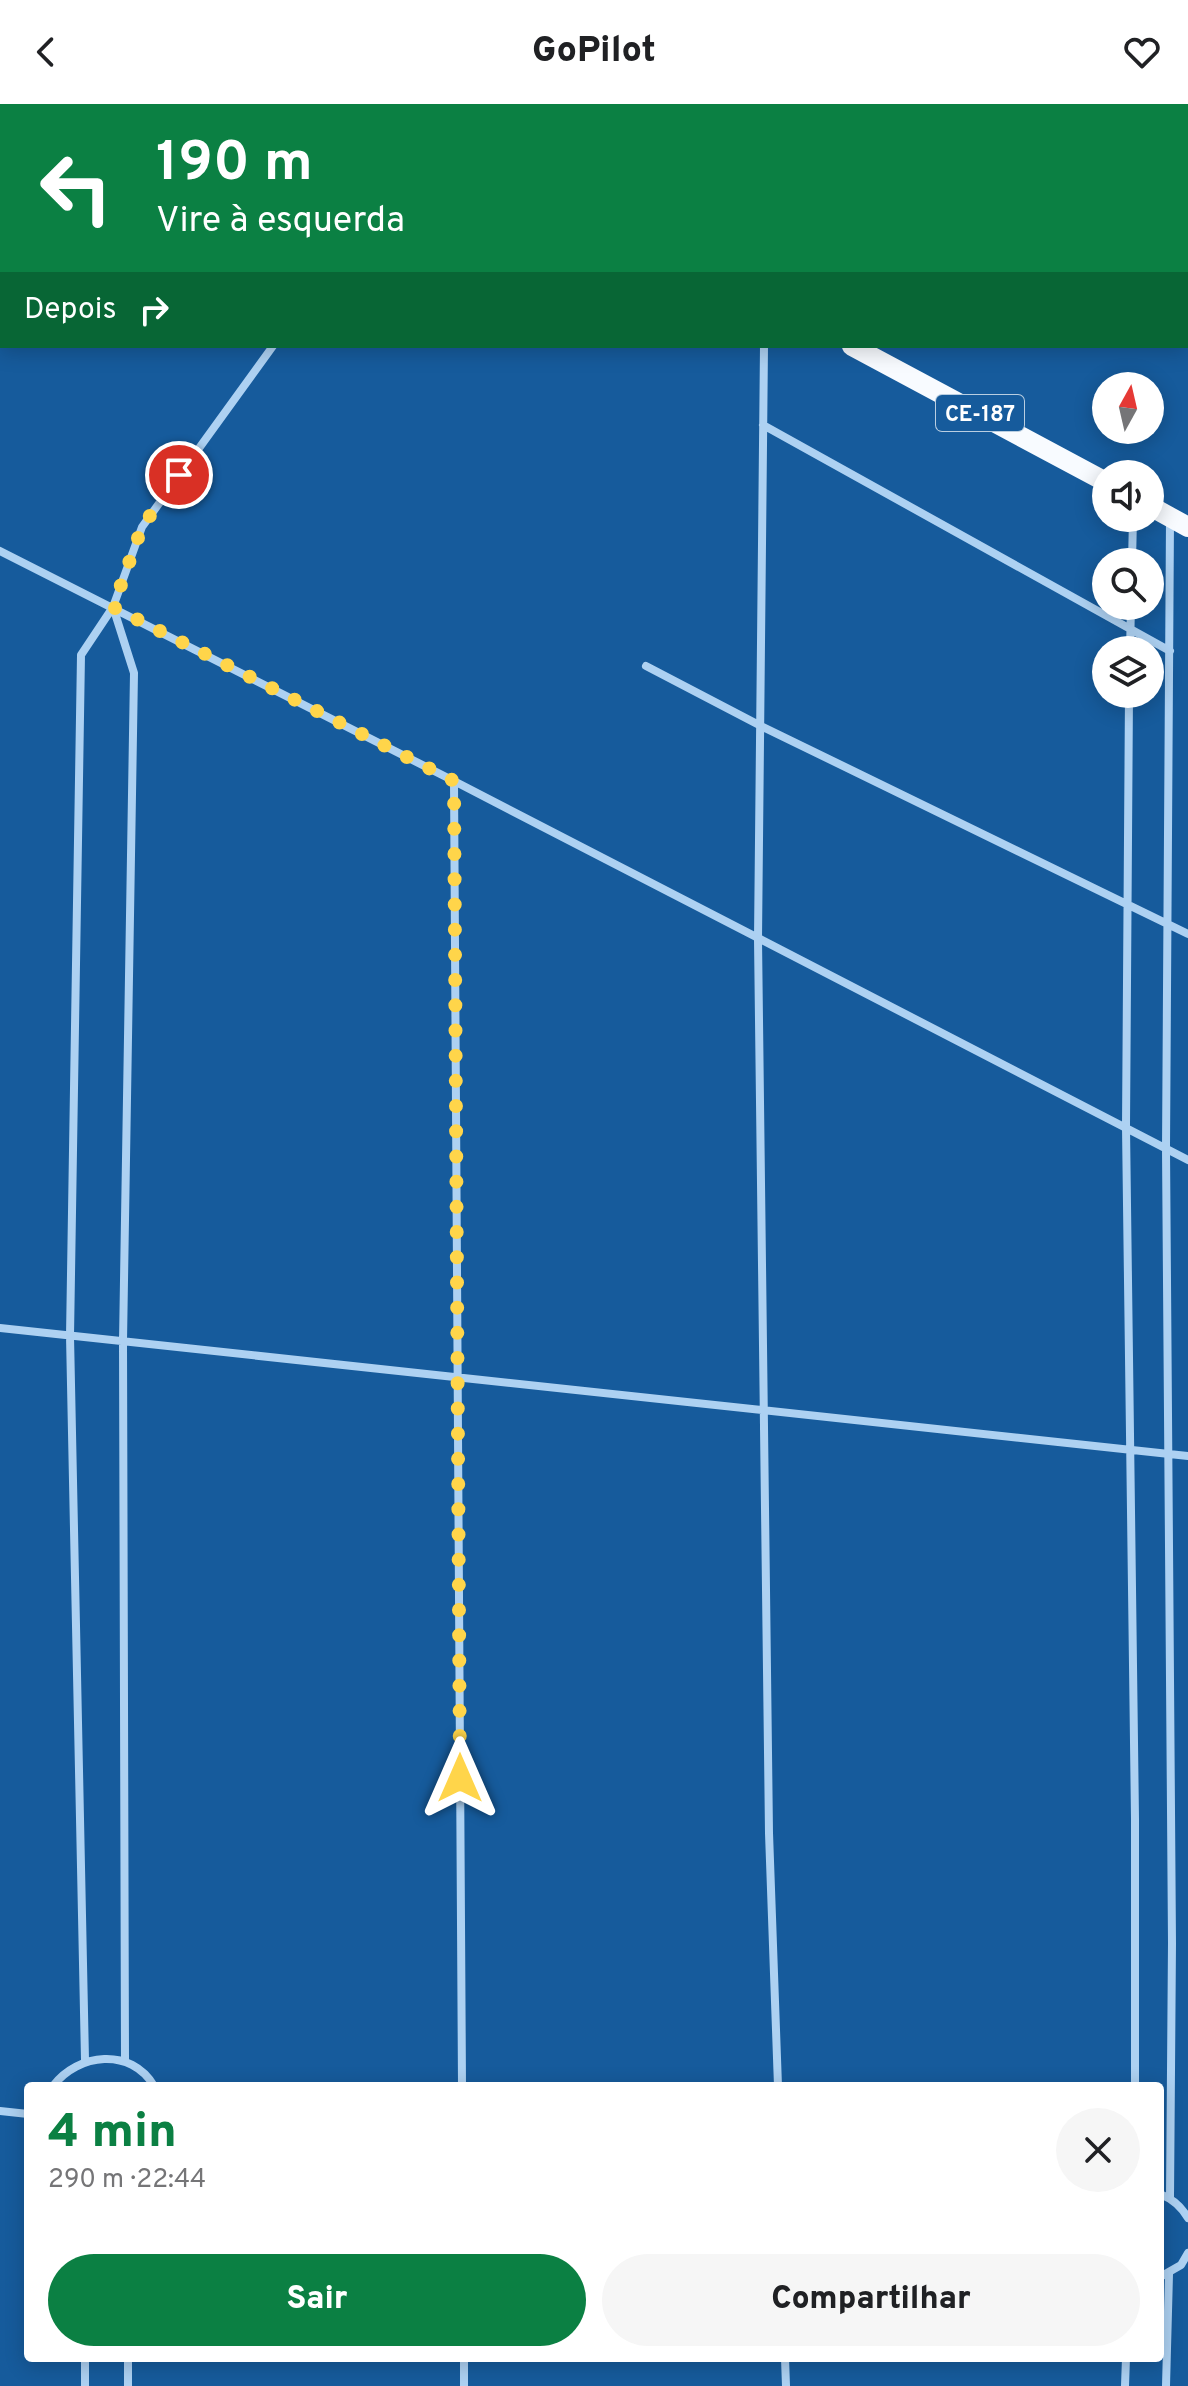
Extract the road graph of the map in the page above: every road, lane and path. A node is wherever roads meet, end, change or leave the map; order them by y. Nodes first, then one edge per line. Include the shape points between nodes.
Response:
1 (272, 348) edge
2 (764, 348) edge
3 (856, 348) edge
4 (763, 425) junction
5 (1092, 474) edge
6 (1179, 522) edge
7 (0, 551) edge
8 (113, 607) junction
9 (1130, 620) edge
10 (1130, 629) junction
11 (1130, 636) edge
12 (1170, 651) junction
13 (646, 666) dead end
14 (1129, 708) edge
15 (761, 726) junction
16 (454, 781) junction
17 (1127, 904) junction
18 (1167, 924) junction
19 (1188, 934) edge
20 (758, 939) junction
21 (1126, 1127) junction
22 (1166, 1149) junction
23 (1188, 1160) edge
24 (0, 1328) edge
25 (70, 1336) junction
26 (123, 1341) junction
27 (458, 1378) junction
28 (765, 1411) junction
29 (1130, 1449) junction
30 (1167, 1454) junction
31 (1188, 1456) edge
32 (85, 2060) junction
33 (125, 2061) junction
34 (56, 2082) edge
35 (152, 2082) edge
36 (462, 2082) edge
37 (778, 2082) edge
38 (1135, 2082) edge
39 (0, 2111) edge
40 (24, 2114) edge
41 (1164, 2196) edge
42 (1170, 2198) junction
43 (1188, 2218) edge
44 (1188, 2253) edge
45 (1164, 2276) edge
46 (85, 2362) edge
47 (128, 2362) edge
48 (464, 2362) edge
49 (785, 2362) edge
50 (1126, 2362) edge
51 (85, 2386) edge
52 (128, 2386) edge
53 (464, 2386) edge
54 (786, 2386) edge
55 (1125, 2386) edge
56 (1166, 2386) edge

1 - 8 street via 142,527
2 - 4 street
3 - 5 main road, CE-187
4 - 10 street
4 - 15 street
6 - 12 street
7 - 8 street
8 - 16 street
8 - 25 street via 81,655
8 - 26 street via 134,673
9 - 10 street
10 - 11 street
10 - 12 street
12 - 18 street
13 - 15 street
14 - 17 street
15 - 17 street
15 - 20 street
16 - 20 street
16 - 27 street
17 - 18 street
17 - 21 street
18 - 19 street
18 - 22 street
20 - 21 street
20 - 28 street
21 - 22 street
21 - 29 street
22 - 23 street
22 - 30 street
24 - 25 street
25 - 26 street
25 - 32 street
26 - 27 street
26 - 33 street
27 - 28 street
27 - 36 street
28 - 29 street
28 - 37 street via 769,1833
29 - 30 street
29 - 38 street
30 - 31 street
30 - 42 street
32 - 33 street
32 - 34 street
33 - 35 street
39 - 40 street
41 - 42 street
42 - 43 street
44 - 45 street
45 - 56 street
46 - 51 street
47 - 52 street
48 - 53 street
49 - 54 street
50 - 55 street

